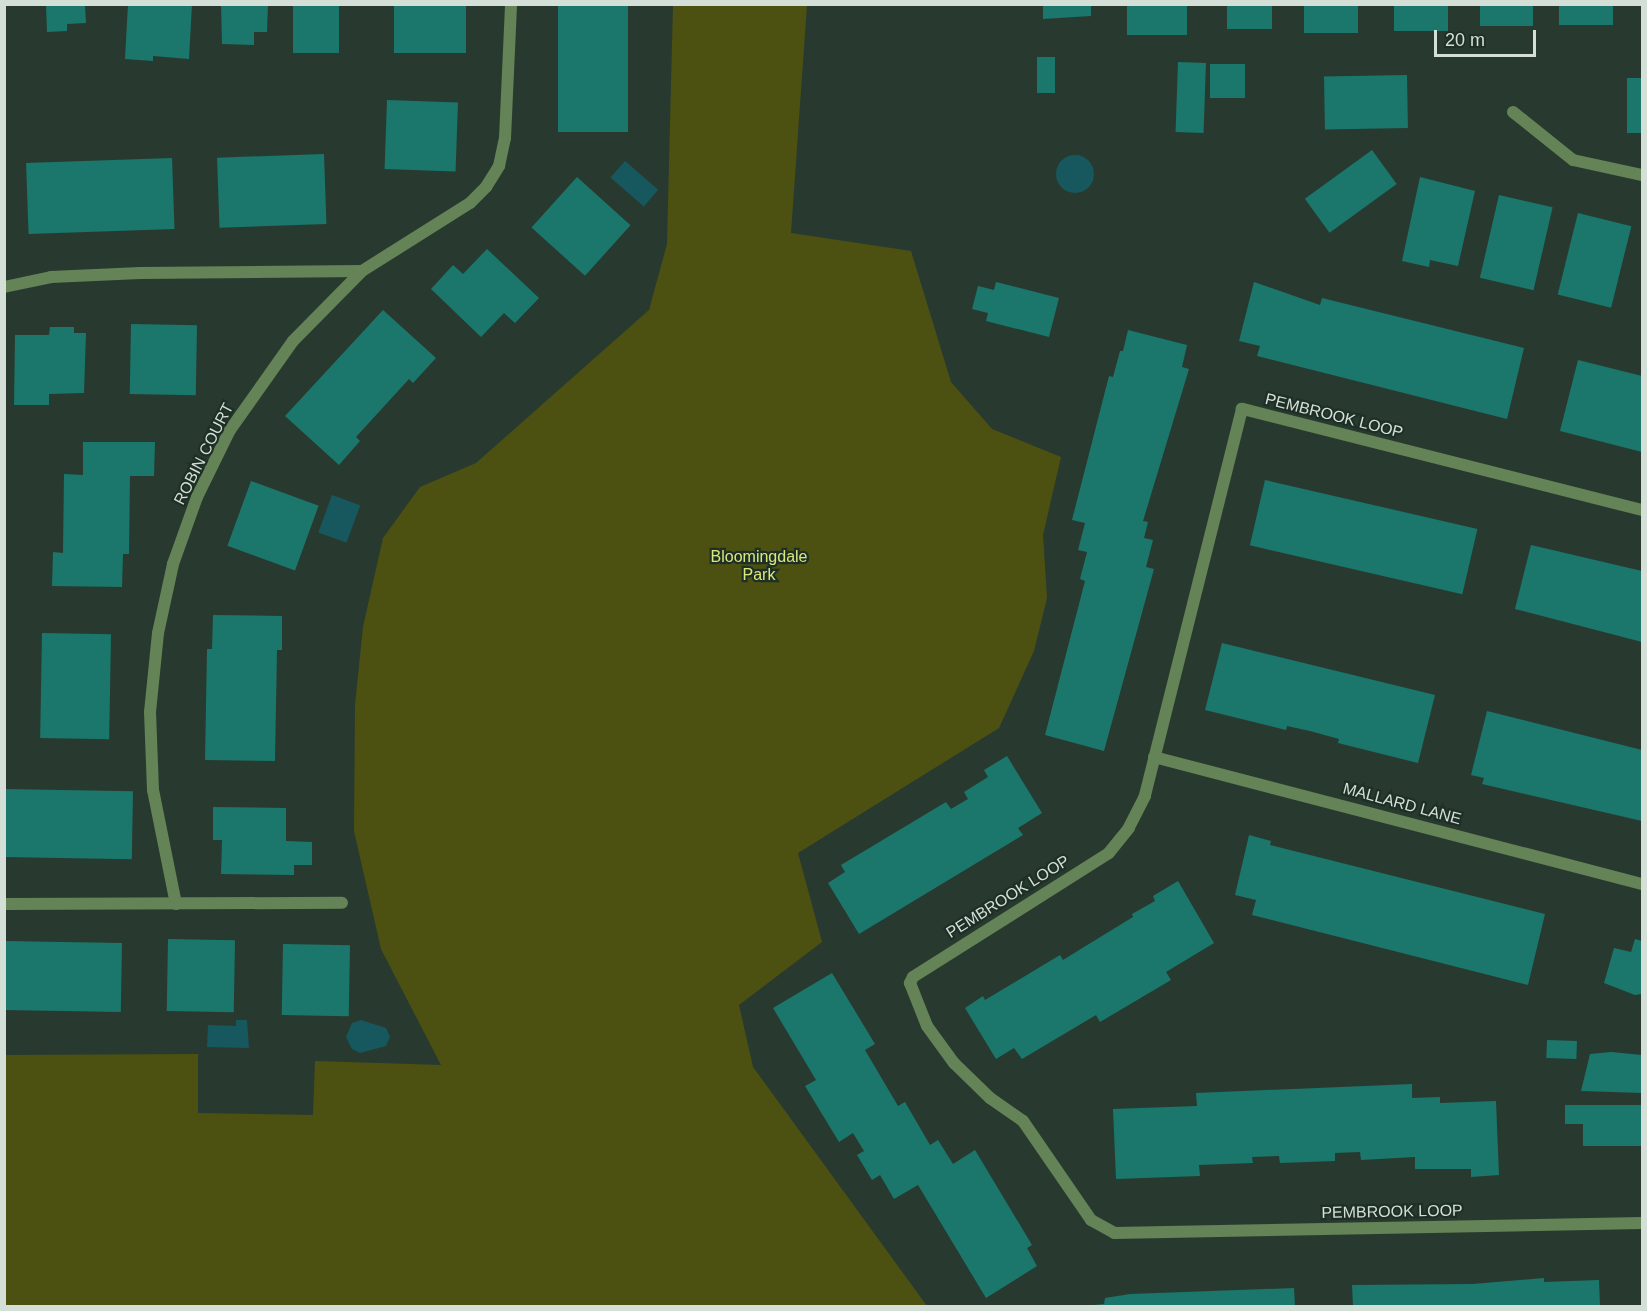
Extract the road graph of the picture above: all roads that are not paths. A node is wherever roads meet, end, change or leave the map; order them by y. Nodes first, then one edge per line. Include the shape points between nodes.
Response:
1 (512, 4) edge
2 (1513, 112) dead end
3 (1642, 175) edge
4 (362, 271) junction
5 (4, 287) edge
6 (1642, 510) edge
7 (1154, 757) junction
8 (1642, 884) edge
9 (342, 903) dead end
10 (4, 904) edge
11 (176, 904) junction
12 (1642, 1223) edge

1 - 4 street, ROBIN COURT via 505,138 499,166 470,203
2 - 3 street via 1573,160
4 - 5 street via 140,273 51,277
4 - 11 street, ROBIN COURT via 301,332 268,372 230,430 197,497 174,564 158,633 150,712 153,790
6 - 7 street, PEMBROOK LOOP via 1242,409
7 - 8 street, MALLARD LANE
7 - 12 street, PEMBROOK LOOP via 1145,796 1129,828 1109,853 913,976 910,983 927,1026 954,1063 990,1098 1023,1121 1091,1220 1114,1233
9 - 11 street
10 - 11 street

